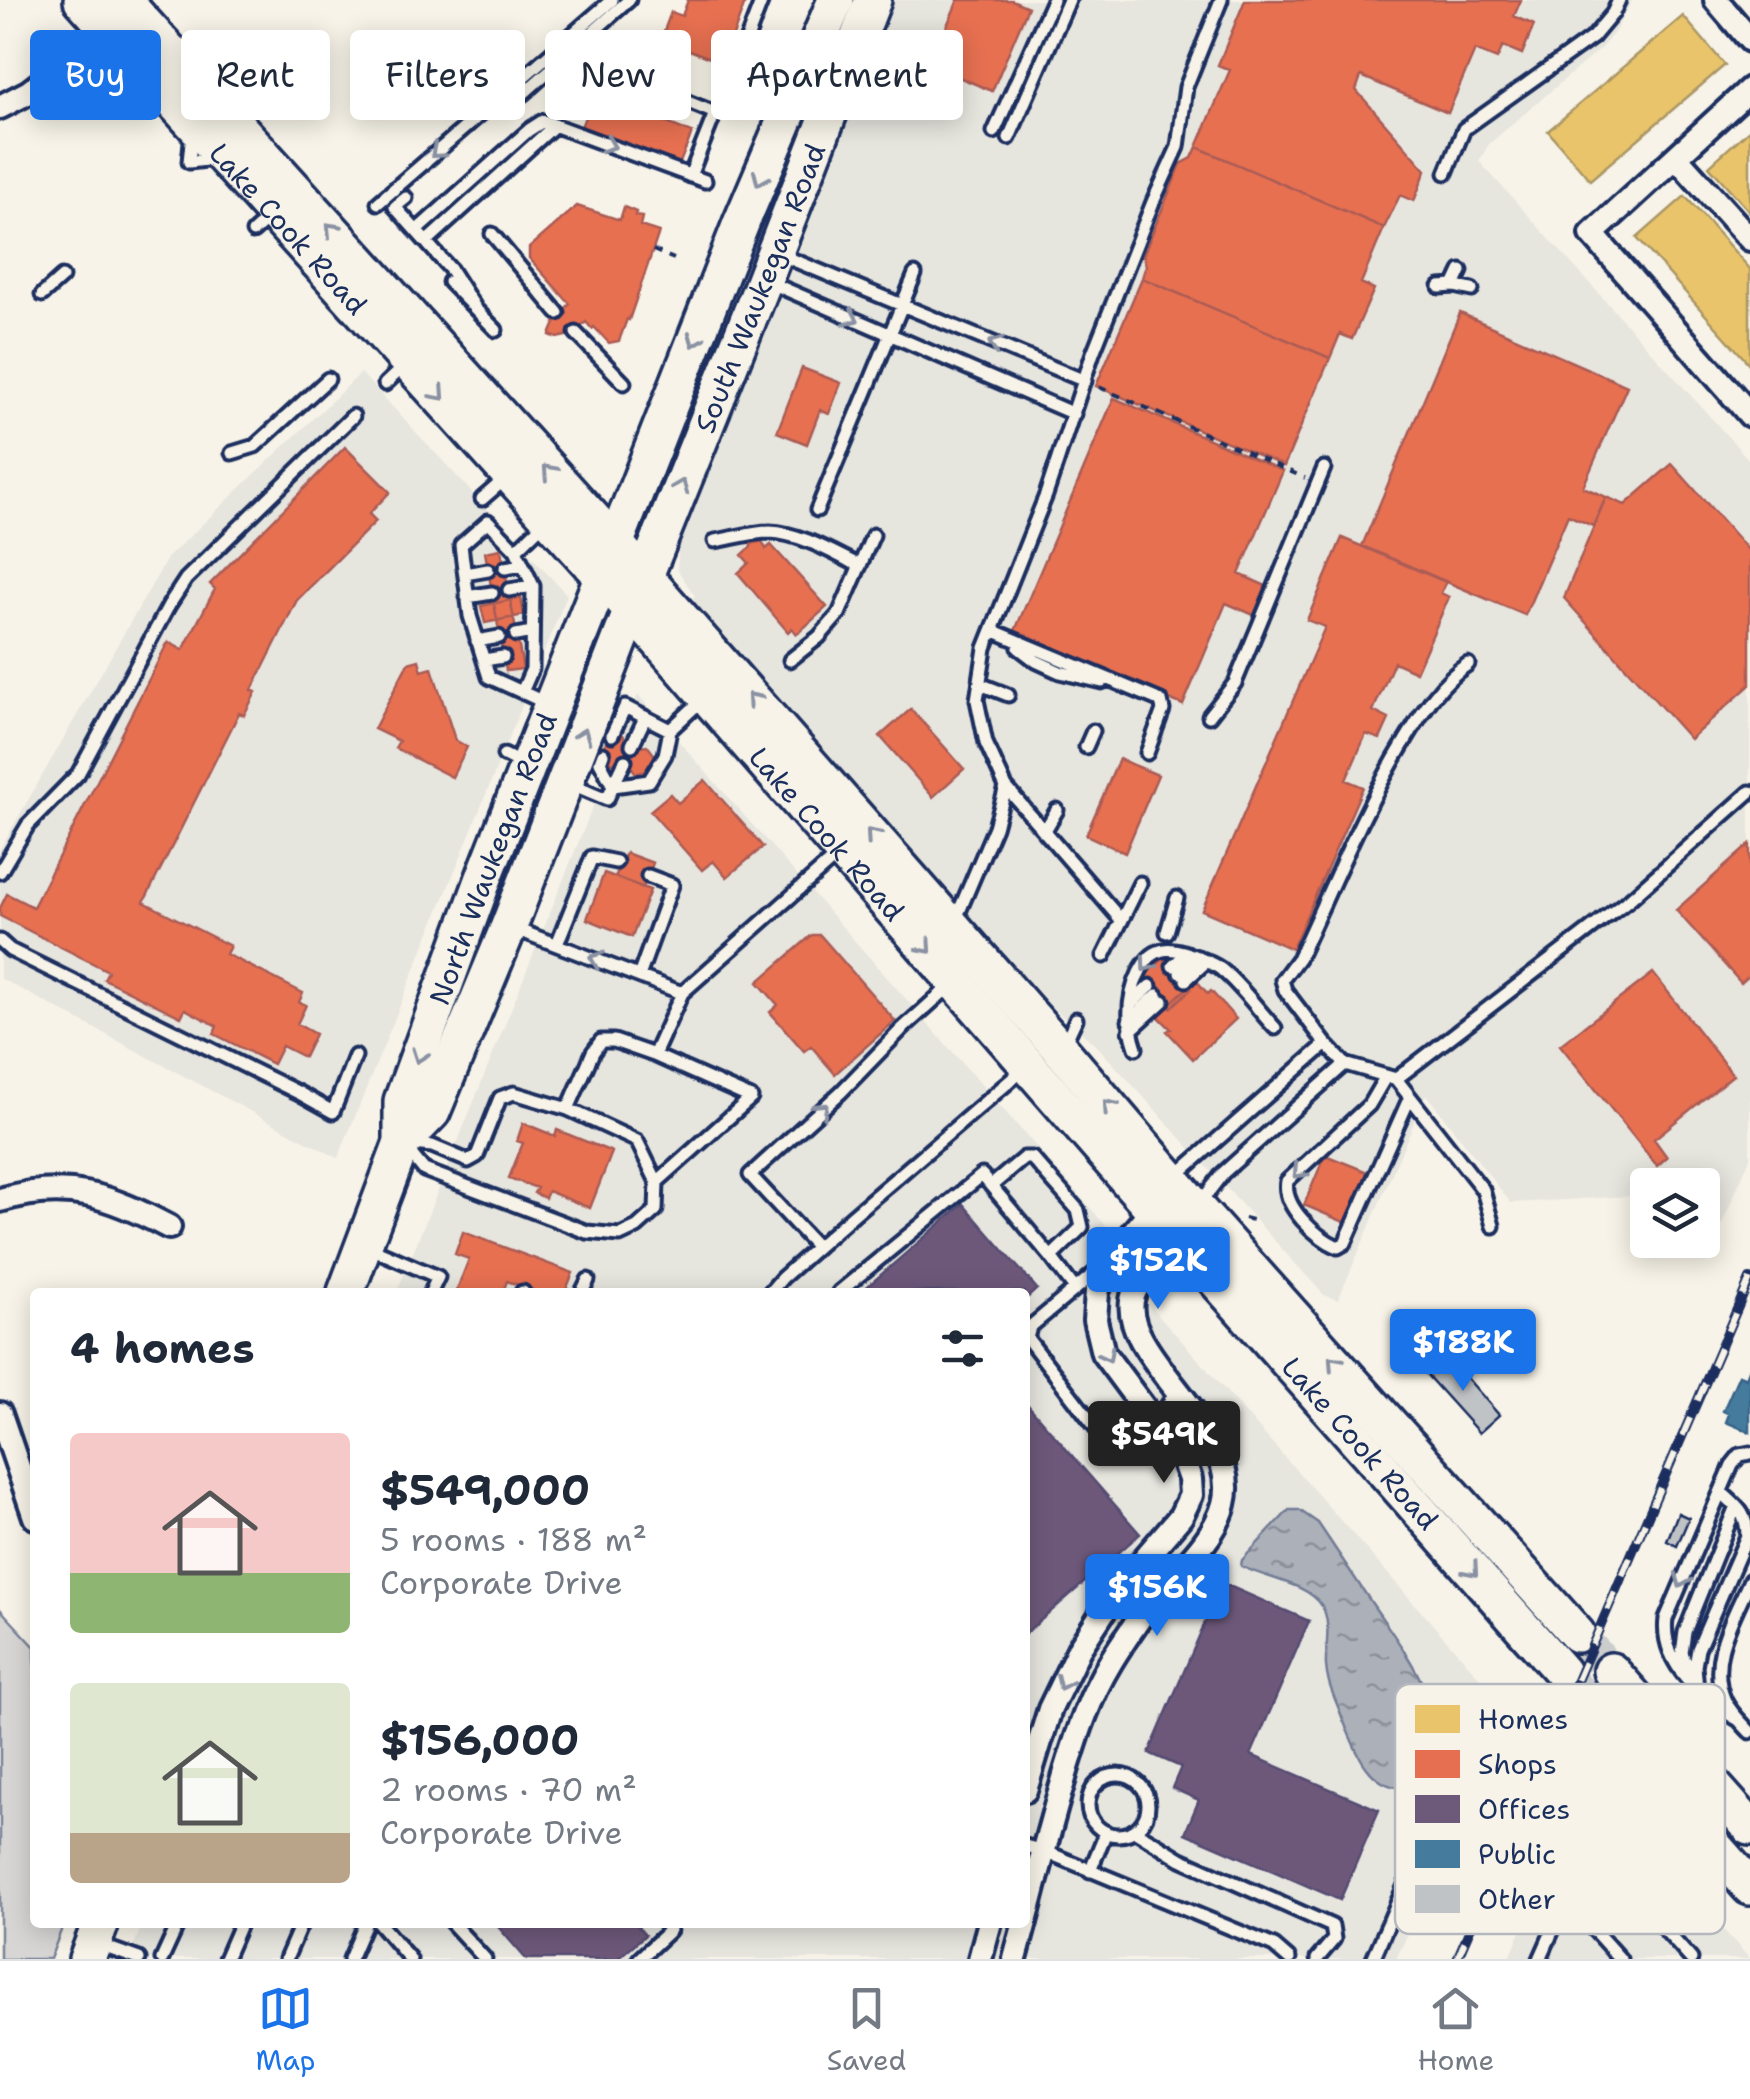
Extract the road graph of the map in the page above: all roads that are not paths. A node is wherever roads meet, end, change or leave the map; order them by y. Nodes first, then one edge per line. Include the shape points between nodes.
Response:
1 (82, 0) edge
2 (612, 0) edge
3 (629, 0) edge
4 (762, 0) edge
5 (836, 0) edge
6 (873, 0) edge
7 (1053, 0) edge
8 (1069, 0) edge
9 (1221, 0) edge
10 (1618, 0) edge
11 (1716, 0) edge
12 (122, 14) edge
13 (584, 30) edge
14 (589, 30) edge
15 (751, 30) edge
16 (1750, 40) edge
17 (545, 65) edge
18 (1750, 89) edge
19 (0, 107) edge
20 (711, 120) edge
21 (555, 125) junction
22 (994, 132) dead end
23 (1009, 138) dead end
24 (1677, 158) junction
25 (1446, 173) dead end
26 (690, 176) junction
27 (705, 181) dead end
28 (406, 198) dead end
29 (378, 203) dead end
30 (416, 231) junction
31 (492, 234) dead end
32 (1750, 239) edge
33 (426, 242) junction
34 (779, 244) junction
35 (1461, 271) dead end
36 (914, 274) dead end
37 (62, 276) dead end
38 (762, 288) junction
39 (1472, 290) dead end
40 (42, 296) dead end
41 (902, 306) junction
42 (558, 313) dead end
43 (496, 330) dead end
44 (576, 333) dead end
45 (889, 334) junction
46 (418, 356) junction
47 (328, 379) dead end
48 (1086, 381) junction
49 (624, 383) dead end
50 (1074, 414) junction
51 (1750, 415) edge
52 (352, 416) dead end
53 (232, 453) dead end
54 (1324, 468) dead end
55 (510, 474) junction
56 (482, 499) dead end
57 (817, 510) dead end
58 (550, 518) junction
59 (873, 535) dead end
60 (715, 542) dead end
61 (615, 543) junction
62 (516, 550) junction
63 (523, 565) junction
64 (860, 566) junction
65 (504, 568) dead end
66 (488, 570) dead end
67 (465, 574) junction
68 (644, 576) junction
69 (602, 577) junction
70 (533, 586) junction
71 (509, 590) dead end
72 (492, 593) dead end
73 (468, 598) junction
74 (632, 610) junction
75 (532, 632) junction
76 (993, 633) junction
77 (516, 634) dead end
78 (500, 637) dead end
79 (478, 640) junction
80 (503, 657) dead end
81 (484, 660) junction
82 (790, 660) dead end
83 (1468, 664) dead end
84 (980, 684) junction
85 (1008, 695) dead end
86 (707, 696) junction
87 (537, 699) junction
88 (1209, 716) dead end
89 (646, 718) junction
90 (670, 730) junction
91 (1093, 730) dead end
92 (612, 735) dead end
93 (632, 746) dead end
94 (1086, 747) dead end
95 (1147, 752) dead end
96 (603, 754) dead end
97 (624, 761) dead end
98 (565, 781) junction
99 (612, 786) junction
100 (1006, 787) junction
101 (1750, 792) edge
102 (1057, 810) dead end
103 (1044, 832) junction
104 (842, 851) junction
105 (616, 862) dead end
106 (0, 872) edge
107 (648, 876) dead end
108 (1140, 882) dead end
109 (1177, 898) dead end
110 (1121, 920) junction
111 (509, 926) junction
112 (952, 926) junction
113 (1167, 932) dead end
114 (0, 942) edge
115 (556, 944) junction
116 (1104, 956) dead end
117 (1198, 957) junction
118 (639, 976) junction
119 (956, 981) junction
120 (682, 992) junction
121 (1130, 1004) junction
122 (1130, 1026) junction
123 (1275, 1028) dead end
124 (1326, 1044) junction
125 (1136, 1048) dead end
126 (654, 1055) junction
127 (355, 1056) dead end
128 (1345, 1064) junction
129 (1028, 1065) junction
130 (1391, 1078) junction
131 (1410, 1097) junction
132 (568, 1109) junction
133 (402, 1143) junction
134 (657, 1182) junction
135 (991, 1186) junction
136 (0, 1200) edge
137 (1174, 1208) junction
138 (1494, 1226) dead end
139 (169, 1227) dead end
140 (364, 1245) junction
141 (817, 1247) junction
142 (1051, 1257) junction
143 (1110, 1260) junction
144 (588, 1280) dead end
145 (348, 1288) edge
146 (434, 1288) edge
147 (584, 1288) edge
148 (774, 1288) edge
149 (844, 1288) edge
150 (1075, 1289) junction
151 (1030, 1328) edge
152 (1030, 1344) edge
153 (1178, 1390) junction
154 (0, 1414) edge
155 (1156, 1423) junction
156 (1750, 1453) edge
157 (1721, 1492) junction
158 (30, 1502) edge
159 (1736, 1506) junction
160 (1750, 1580) edge
161 (1578, 1634) tunnel mouth
162 (1611, 1671) tunnel mouth
163 (1562, 1672) tunnel mouth
164 (1623, 1684) edge
165 (1693, 1684) edge
166 (1695, 1684) edge
167 (1697, 1684) edge
168 (1720, 1684) edge
169 (1725, 1701) edge
170 (1725, 1712) edge
171 (1740, 1720) junction
172 (1750, 1732) edge
173 (1030, 1774) edge
174 (1725, 1799) edge
175 (1750, 1827) edge
176 (1134, 1830) junction
177 (1106, 1832) junction
178 (1034, 1849) edge
179 (1725, 1862) edge
180 (1090, 1870) junction
181 (1030, 1881) edge
182 (1750, 1887) edge
183 (1395, 1909) edge
184 (176, 1928) edge
185 (239, 1928) edge
186 (299, 1928) edge
187 (363, 1928) edge
188 (383, 1928) edge
189 (457, 1928) edge
190 (668, 1928) edge
191 (988, 1928) edge
192 (1023, 1928) edge
193 (1551, 1934) edge
194 (1597, 1934) edge
195 (1669, 1934) edge
196 (94, 1941) edge
197 (139, 1959) edge
198 (162, 1959) edge
199 (225, 1959) edge
200 (286, 1959) edge
201 (350, 1959) edge
202 (410, 1959) edge
203 (486, 1959) edge
204 (639, 1959) edge
205 (980, 1959) edge
206 (1015, 1959) edge
207 (1288, 1959) edge
208 (1317, 1959) edge
209 (1373, 1959) edge
210 (1540, 1959) edge
211 (1620, 1959) edge
212 (1691, 1959) edge

1 - 12 main road, Lake Cook Road
2 - 13 lane
3 - 14 lane
4 - 15 lane
5 -> 61 main road, South Waukegan Road
6 - 34 main road, South Waukegan Road
7 - 22 lane
8 - 23 lane
9 - 48 lane via 1186,87 1178,147
10 - 25 lane via 1593,37 1464,129
11 - 16 street
12 - 19 street via 29,92
46 -> 12 main road, Lake Cook Road
12 - 46 main road, Lake Cook Road via 263,223
17 -> 29 lane
18 - 24 street
20 - 26 lane
21 -> 26 lane
21 - 30 lane via 543,121 530,130
21 - 33 lane
24 - 32 street
24 - 51 street via 1592,234
26 - 27 lane
28 - 30 lane via 395,208
30 - 33 lane
31 - 42 lane
33 - 43 lane
34 - 38 main road, South Waukegan Road
34 - 41 lane via 791,259
35 - 39 lane via 1447,286
36 - 41 lane
37 - 40 lane
38 -> 45 lane via 778,286
68 -> 38 main road, South Waukegan Road
41 - 45 lane
48 -> 41 lane
44 - 49 lane
45 - 50 lane
45 - 57 lane
46 -> 55 main road, Lake Cook Road
61 -> 46 main road, Lake Cook Road
47 - 53 lane via 255,446
48 - 50 lane
50 - 76 lane
52 - 106 lane via 186,580 78,774 28,825
54 - 88 lane via 1235,683
55 - 56 lane
55 - 58 main road, Lake Cook Road
58 - 62 lane
58 - 69 main road, Lake Cook Road
59 - 64 lane
60 - 64 lane via 782,534
61 - 68 main road, Lake Cook Road
61 - 69 main road, South Waukegan Road
62 - 63 lane
62 - 67 lane via 488,521 461,545
63 - 65 lane
63 - 70 lane
64 - 82 lane via 839,614
66 - 67 lane
67 - 73 lane
68 - 74 main road, South Waukegan Road
112 -> 68 main road, Lake Cook Road
69 - 74 main road, Lake Cook Road
69 - 87 main road, North Waukegan Road
70 - 71 lane
70 - 75 lane
72 - 73 lane
73 - 79 lane
74 - 86 main road, Lake Cook Road
98 -> 74 main road, North Waukegan Road
75 - 77 lane
75 - 87 lane via 526,654
76 - 84 lane
76 - 95 lane via 1161,701
78 - 79 lane
79 - 81 lane
80 - 81 lane
81 - 87 lane via 489,677
83 - 124 lane via 1452,674 1394,758 1282,980
84 - 85 lane
84 - 100 lane via 986,742
86 - 90 lane
86 - 104 main road, Lake Cook Road
87 -> 133 main road, North Waukegan Road via 485,875 402,1101
89 - 90 lane
89 - 92 lane via 625,707
89 - 93 lane
90 - 99 lane via 666,755 649,780
91 - 94 lane
96 - 99 lane via 600,762
97 - 99 lane
98 - 99 lane via 607,799
98 - 111 main road, North Waukegan Road
100 - 103 lane
100 - 112 lane
101 - 130 lane via 1632,898
102 - 103 lane
103 - 110 lane
104 -> 119 main road, Lake Cook Road
104 - 120 lane
105 - 115 lane via 592,857
107 - 118 lane via 672,885
108 - 110 lane
109 - 113 lane
110 - 116 lane
111 - 115 lane
111 - 133 main road, North Waukegan Road via 432,1112
137 -> 112 main road, Lake Cook Road via 1068,1034
114 - 127 lane via 332,1112
118 -> 115 lane
117 - 117 lane via 1180,973
117 -> 121 lane via 1182,950 1154,953 1140,970
117 - 123 lane via 1221,968
118 - 120 lane
119 - 129 main road, Lake Cook Road
141 -> 119 lane via 750,1175
120 - 126 lane
121 - 122 lane
121 - 122 lane via 1157,994
122 - 125 lane
124 - 128 lane
124 - 137 lane
126 - 132 lane via 614,1040 601,1042
126 - 134 lane via 750,1098
128 - 130 lane
128 - 137 lane
129 - 137 main road, Lake Cook Road
129 - 141 lane
130 - 131 lane
130 -> 131 lane via 1287,1181 1285,1192 1298,1212 1338,1247
131 - 138 lane via 1483,1190
132 - 133 lane via 514,1093 500,1098 477,1156 468,1162 432,1146
132 - 134 lane via 637,1141
133 - 134 lane via 424,1170 588,1232 620,1235 637,1226 656,1210
133 - 140 main road, North Waukegan Road
135 - 142 lane
135 - 142 lane via 1032,1158 1078,1210 1082,1227
135 - 149 lane via 982,1174
136 - 139 street via 74,1191 128,1206
137 - 143 street
137 - 153 street via 1130,1313 1139,1338
161 -> 137 main road, Lake Cook Road
137 -> 163 main road, Lake Cook Road
140 - 145 main road, North Waukegan Road
140 - 146 lane via 438,1276
141 - 148 lane
142 - 150 lane
143 - 150 lane
143 -> 155 street via 1094,1320 1103,1353
144 - 147 lane
150 - 151 lane
152 - 155 lane via 1097,1429 1131,1439
153 - 155 lane
153 - 178 street via 1214,1447 1225,1502 1209,1535 1108,1666
154 - 158 street
155 -> 173 street via 1184,1462 1190,1495 1078,1649
156 - 157 lane via 1732,1465
157 - 159 lane
157 -> 165 lane via 1664,1632
159 - 166 lane via 1685,1632 1682,1653
159 - 167 lane via 1747,1536 1698,1649
160 - 168 lane via 1720,1651
162 - 164 main road
169 - 171 lane
170 - 171 lane
171 - 172 lane
174 - 175 main road
176 - 177 lane
176 - 177 lane via 1147,1815 1147,1795 1134,1780 1115,1775 1098,1783 1089,1800 1092,1819
176 - 208 lane via 1180,1859 1332,1926 1334,1939
177 - 180 lane
178 - 180 lane
178 - 181 street
179 - 182 main road
180 - 207 lane via 1274,1946
183 - 209 lane
184 - 198 lane
185 - 199 lane
186 - 200 lane
187 - 201 lane
188 - 202 lane
189 - 203 lane
190 - 204 lane
191 - 205 street
192 - 206 street
193 - 210 lane
194 - 211 lane
195 - 212 lane
196 - 197 lane

